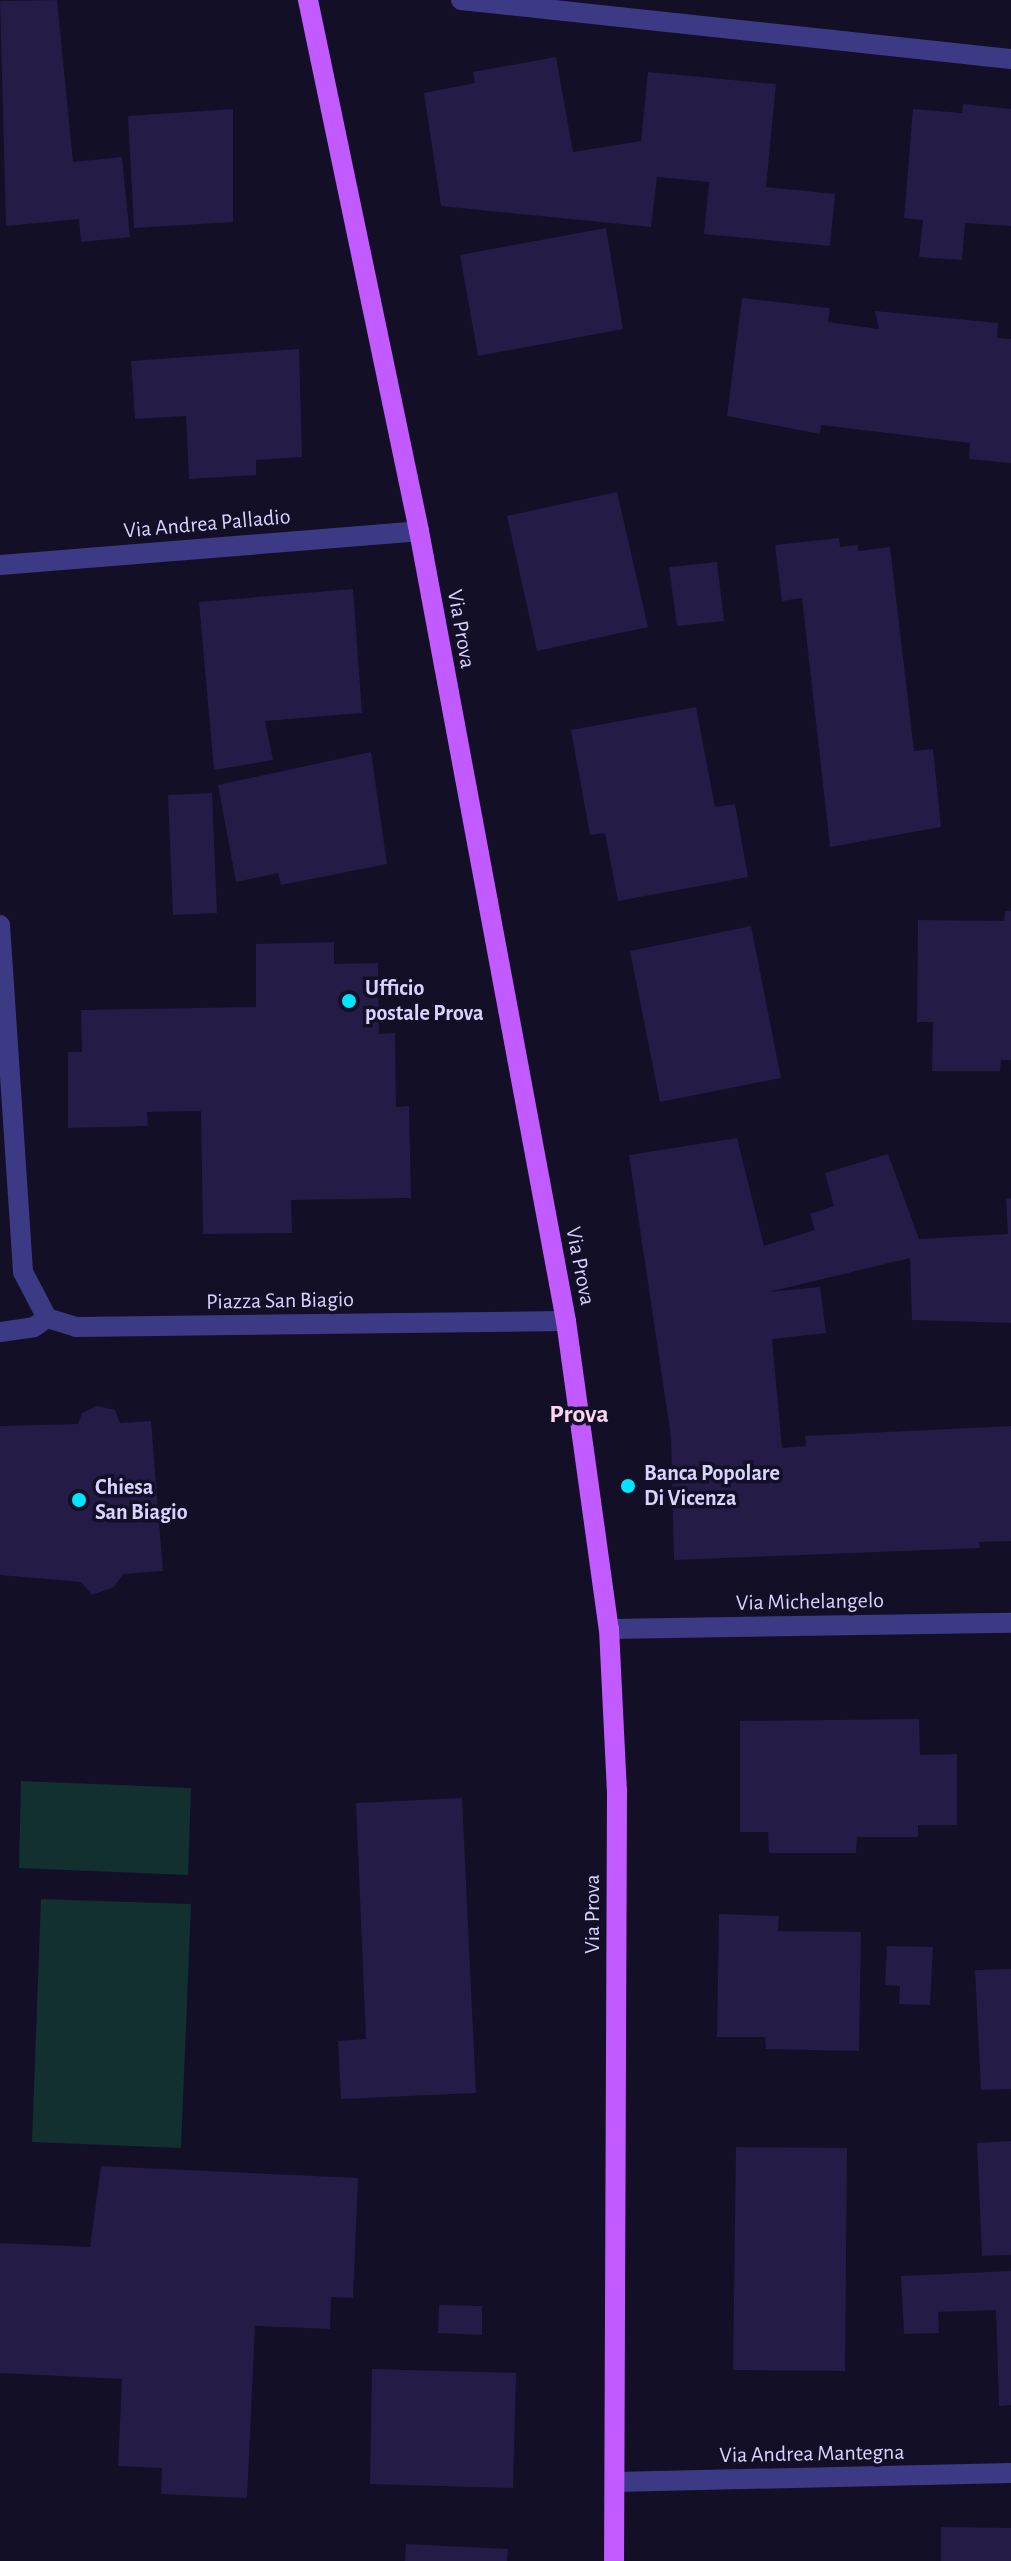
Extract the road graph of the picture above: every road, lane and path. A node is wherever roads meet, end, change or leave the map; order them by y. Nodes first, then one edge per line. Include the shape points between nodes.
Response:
1 (308, 0) edge
2 (461, 0) edge
3 (1011, 59) edge
4 (419, 531) junction
5 (0, 565) edge
6 (0, 925) edge
7 (47, 1318) junction
8 (566, 1321) junction
9 (0, 1332) edge
10 (1011, 1623) edge
11 (609, 1629) junction
12 (1011, 2473) edge
13 (615, 2482) junction
14 (614, 2561) edge

1 - 4 main road, Via Prova
2 - 3 street
4 - 5 street, Via Andrea Palladio
4 - 8 main road, Via Prova
6 - 7 street via 23,1272
7 - 8 street, Piazza San Biagio via 76,1327
7 - 9 street via 34,1327
8 - 11 main road, Via Prova
10 - 11 street, Via Michelangelo
11 - 13 main road, Via Prova via 617,1790
12 - 13 street, Via Andrea Mantegna
13 - 14 main road, Via Prova

